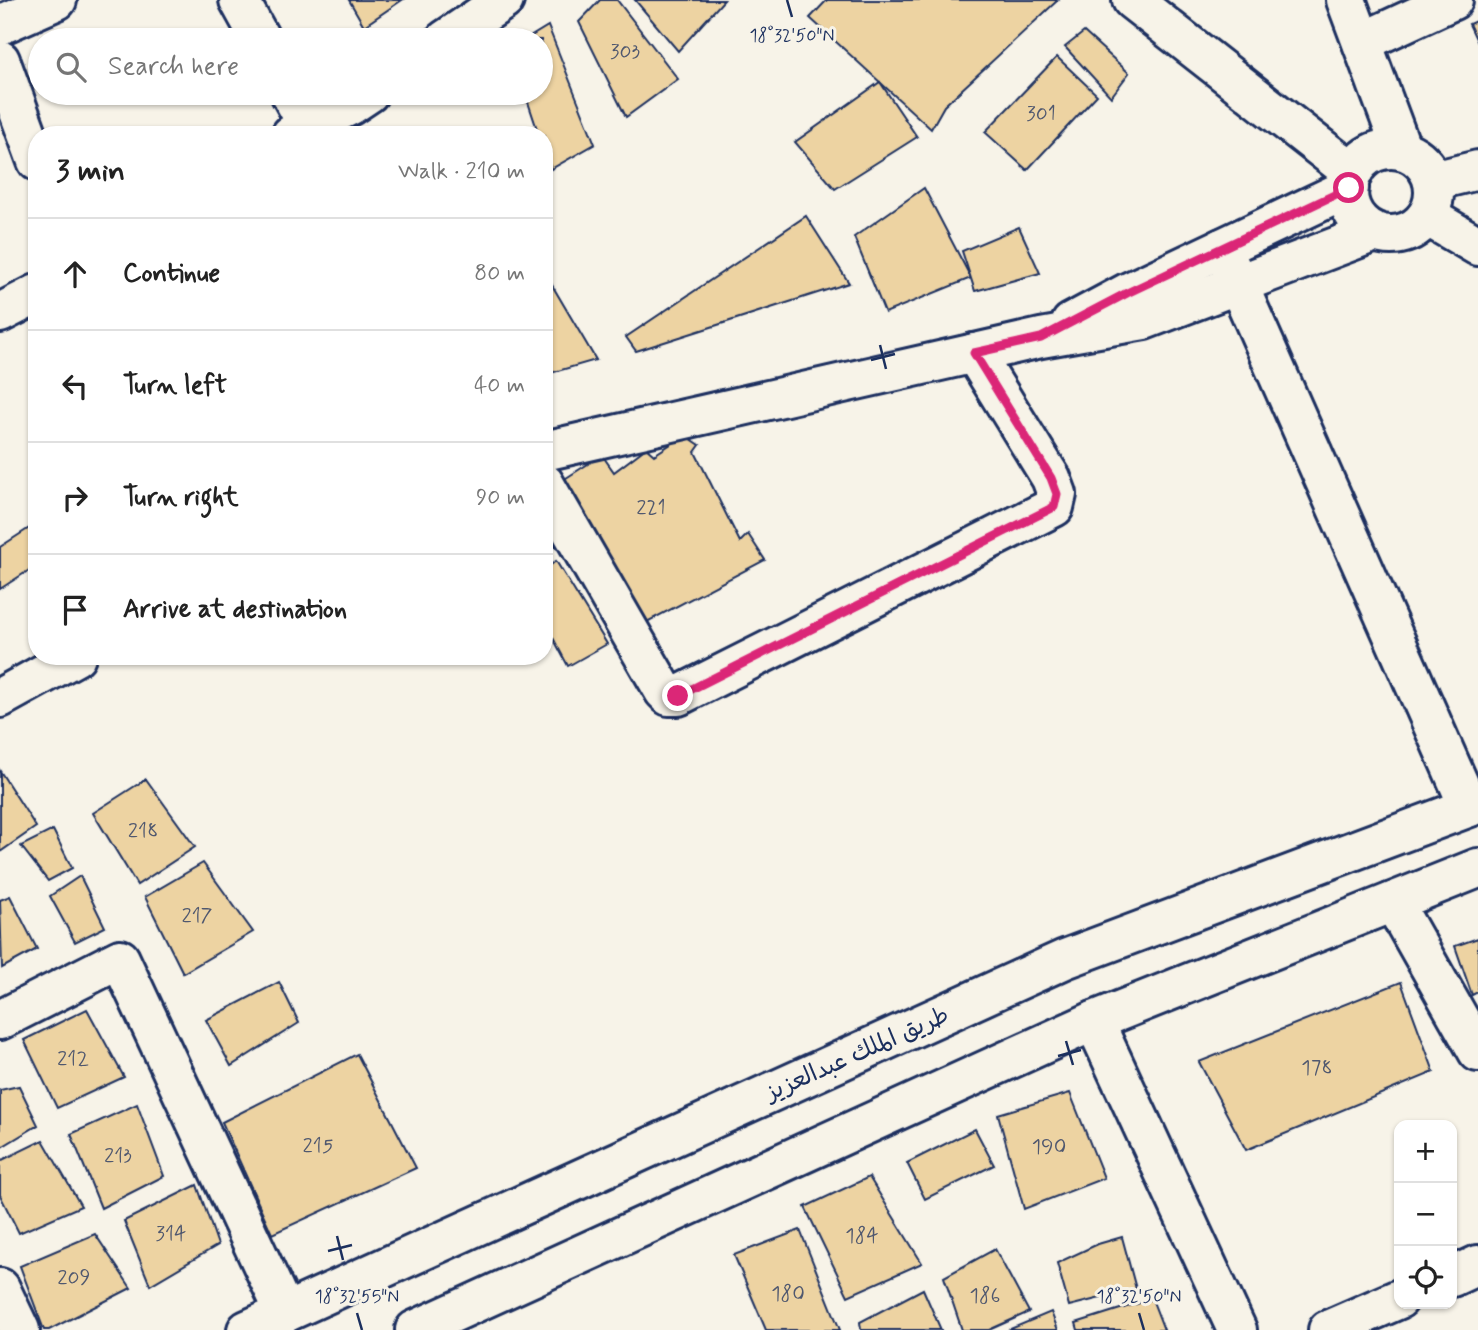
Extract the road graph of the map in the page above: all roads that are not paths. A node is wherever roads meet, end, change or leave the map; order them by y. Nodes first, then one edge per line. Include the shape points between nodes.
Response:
1 (57, 0) edge
2 (239, 0) edge
3 (504, 0) edge
4 (1132, 0) edge
5 (1346, 0) edge
6 (1453, 0) edge
7 (0, 25) edge
8 (254, 28) edge
9 (463, 28) edge
10 (1362, 42) junction
11 (0, 60) edge
12 (293, 105) edge
13 (351, 105) edge
14 (299, 126) edge
15 (308, 126) edge
16 (28, 136) edge
17 (1402, 150) junction
18 (1478, 170) edge
19 (1351, 181) junction
20 (1431, 195) junction
21 (1478, 198) edge
22 (1375, 232) junction
23 (1478, 246) edge
24 (1222, 248) junction
25 (1238, 285) junction
26 (28, 299) edge
27 (0, 313) edge
28 (1041, 338) junction
29 (974, 353) junction
30 (553, 449) edge
31 (553, 499) edge
32 (60, 665) edge
33 (0, 698) edge
34 (1473, 806) edge
35 (1478, 869) edge
36 (1393, 902) junction
37 (0, 1020) edge
38 (1094, 1021) junction
39 (1478, 1052) edge
40 (1478, 1265) edge
41 (1457, 1275) edge
42 (0, 1287) edge
43 (1394, 1301) edge
44 (285, 1312) junction
45 (20, 1330) edge
46 (247, 1330) edge
47 (415, 1330) edge
48 (1237, 1330) edge
49 (1328, 1330) edge

1 - 7 street
2 - 8 street
3 - 9 street
4 - 19 street
5 - 10 street
6 - 10 street
10 - 17 street
11 - 16 street
12 - 14 street
13 - 15 street
17 - 19 street via 1373,153 1361,162
17 - 20 street via 1426,167
18 - 20 street
19 - 22 street via 1349,202 1354,215
19 - 24 street
20 - 21 street
20 - 22 street via 1414,229 1402,235
20 - 23 street
22 - 25 street
24 - 25 street
24 - 28 street
25 - 28 street via 1144,320
25 - 34 street
26 - 27 street
28 - 29 street
29 - 30 street
29 - 31 street via 1051,478 1057,494 1054,507 678,696 664,691
32 - 33 street
34 - 44 street, طريق الملك عبدالعزيز via 1065,959
35 - 36 street
36 - 38 street
36 - 39 street
37 - 44 street via 120,960
38 - 47 street
38 - 48 street
40 - 41 street
42 - 45 street
43 - 49 street
44 - 46 street, طريق الملك عبدالعزيز

